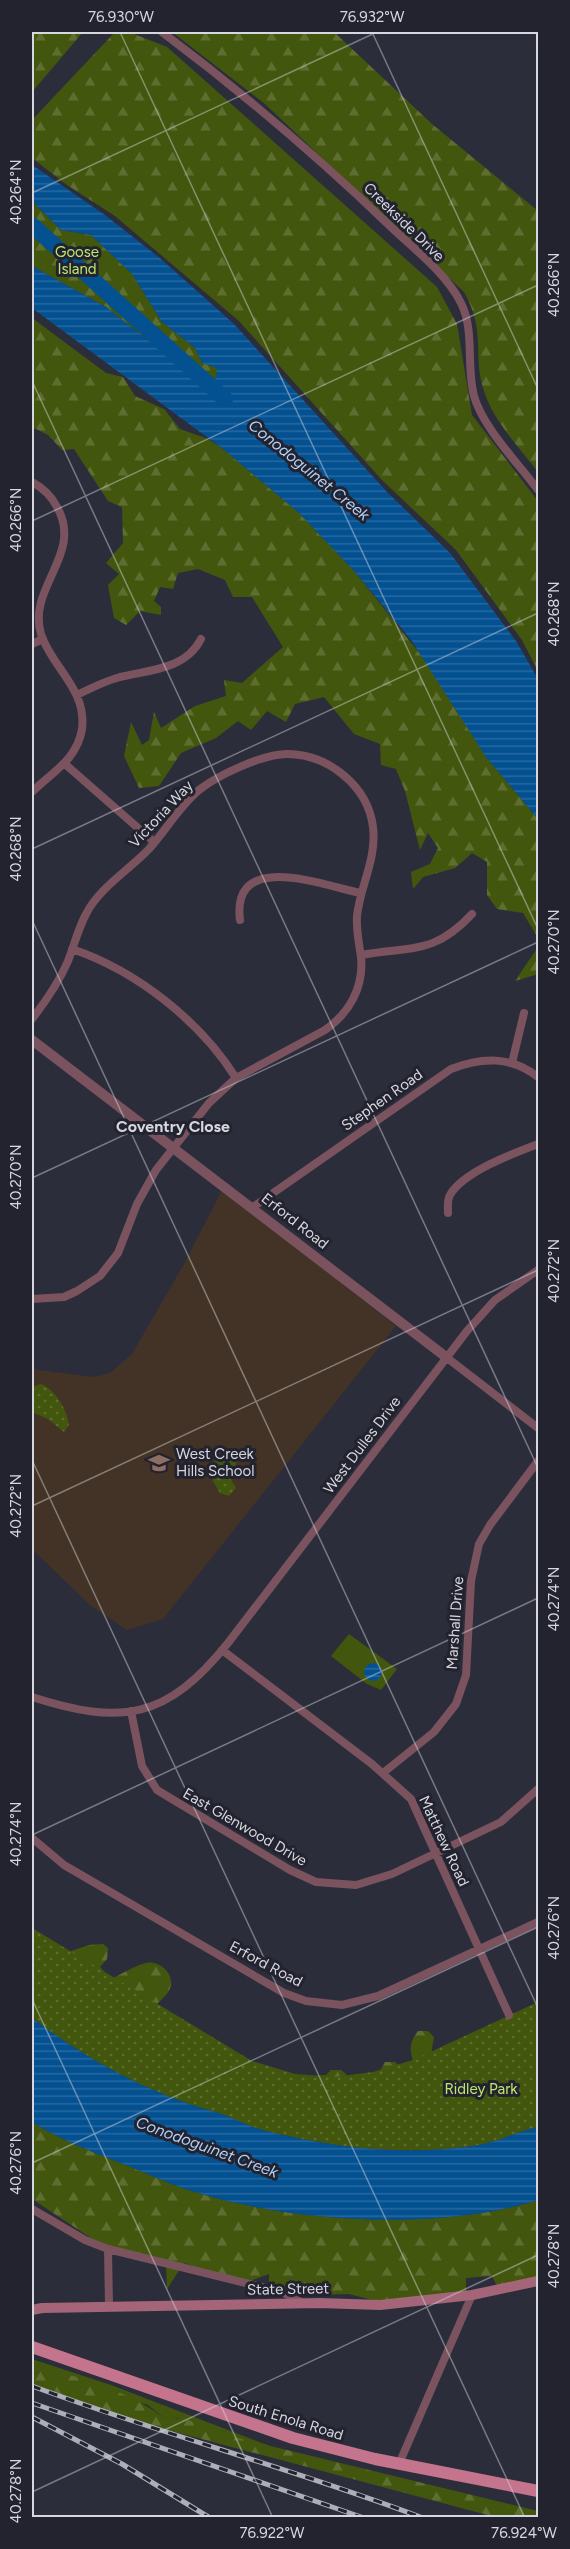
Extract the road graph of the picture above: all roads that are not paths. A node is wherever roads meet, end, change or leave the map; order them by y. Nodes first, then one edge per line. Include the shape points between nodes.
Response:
1 (162, 32) edge
2 (32, 482) edge
3 (538, 490) edge
4 (43, 639) junction
5 (201, 639) dead end
6 (32, 644) edge
7 (77, 694) junction
8 (65, 764) junction
9 (32, 792) edge
10 (154, 842) junction
11 (361, 893) junction
12 (472, 914) dead end
13 (240, 920) dead end
14 (72, 949) junction
15 (361, 955) junction
16 (524, 1013) dead end
17 (32, 1018) edge
18 (32, 1040) edge
19 (512, 1063) junction
20 (538, 1077) edge
21 (236, 1078) junction
22 (538, 1144) edge
23 (174, 1147) junction
24 (253, 1208) junction
25 (448, 1213) dead end
26 (538, 1270) edge
27 (32, 1299) edge
28 (446, 1357) junction
29 (538, 1428) edge
30 (538, 1461) edge
31 (222, 1650) junction
32 (32, 1697) edge
33 (131, 1711) junction
34 (383, 1773) junction
35 (538, 1789) edge
36 (32, 1838) edge
37 (436, 1852) junction
38 (538, 1922) edge
39 (480, 1950) junction
40 (510, 2015) dead end
41 (32, 2209) edge
42 (108, 2249) junction
43 (538, 2281) edge
44 (472, 2295) junction
45 (304, 2303) junction
46 (110, 2306) junction
47 (33, 2309) edge
48 (32, 2347) edge
49 (399, 2464) junction
50 (538, 2491) edge

1 - 3 street, Creekside Drive via 287,131 422,257 456,294 464,312 471,382 480,410
2 - 4 street via 52,498 65,528 64,550 41,599 39,623
4 - 6 street
4 - 7 street
5 - 7 street via 184,660 103,682
7 - 8 street via 82,729
8 - 9 street
8 - 10 street
10 - 11 street, Victoria Way via 185,804 220,778 278,755 311,758 333,768 351,783 370,814 373,846
10 - 14 street, Victoria Way via 90,906
11 - 13 street via 298,877 274,877 253,884 242,896
11 - 15 street, Victoria Way via 357,920
12 - 15 street via 453,933 431,945
14 - 17 street, Victoria Way via 58,982
14 - 21 street via 121,970 193,1024 218,1050
15 - 21 street, Victoria Way via 358,988 338,1021
16 - 19 street
18 - 23 street, Erford Road
19 - 20 street, Stephen Road
19 - 24 street, Stephen Road via 490,1060 451,1069
21 - 23 street, Victoria Way via 209,1103
22 - 25 street via 497,1161 456,1187 449,1197
23 - 24 street, Erford Road
23 - 27 street, Victoria Way via 142,1192 118,1253 100,1276 77,1292
24 - 28 street, Erford Road
26 - 28 street, West Dulles Drive via 486,1308
28 - 29 street, Erford Road
28 - 31 street, West Dulles Drive
30 - 34 street, Marshall Drive via 479,1544 471,1581 466,1675 456,1704 434,1732
31 - 33 street, West Dulles Drive via 179,1692
31 - 34 street, Matthew Road
32 - 33 street, West Dulles Drive via 101,1715
33 - 37 street, East Glenwood Drive via 141,1766 157,1790 308,1879 344,1886 369,1882
34 - 37 street, Matthew Road via 411,1800
35 - 37 street, East Glenwood Drive via 501,1822
36 - 39 street, Erford Road via 64,1864 255,1978 306,2001 342,2005 365,2001
37 - 39 street, Matthew Road
38 - 39 street, Erford Road
39 - 40 street, Matthew Road
41 - 42 street
42 - 45 street via 282,2292
42 - 46 street
43 - 44 main road, State Street
44 - 45 main road, State Street via 380,2305
44 - 49 street
45 - 46 main road, State Street
46 - 47 main road, State Street
48 - 49 main road, South Enola Road via 293,2438
49 - 50 main road, South Enola Road

